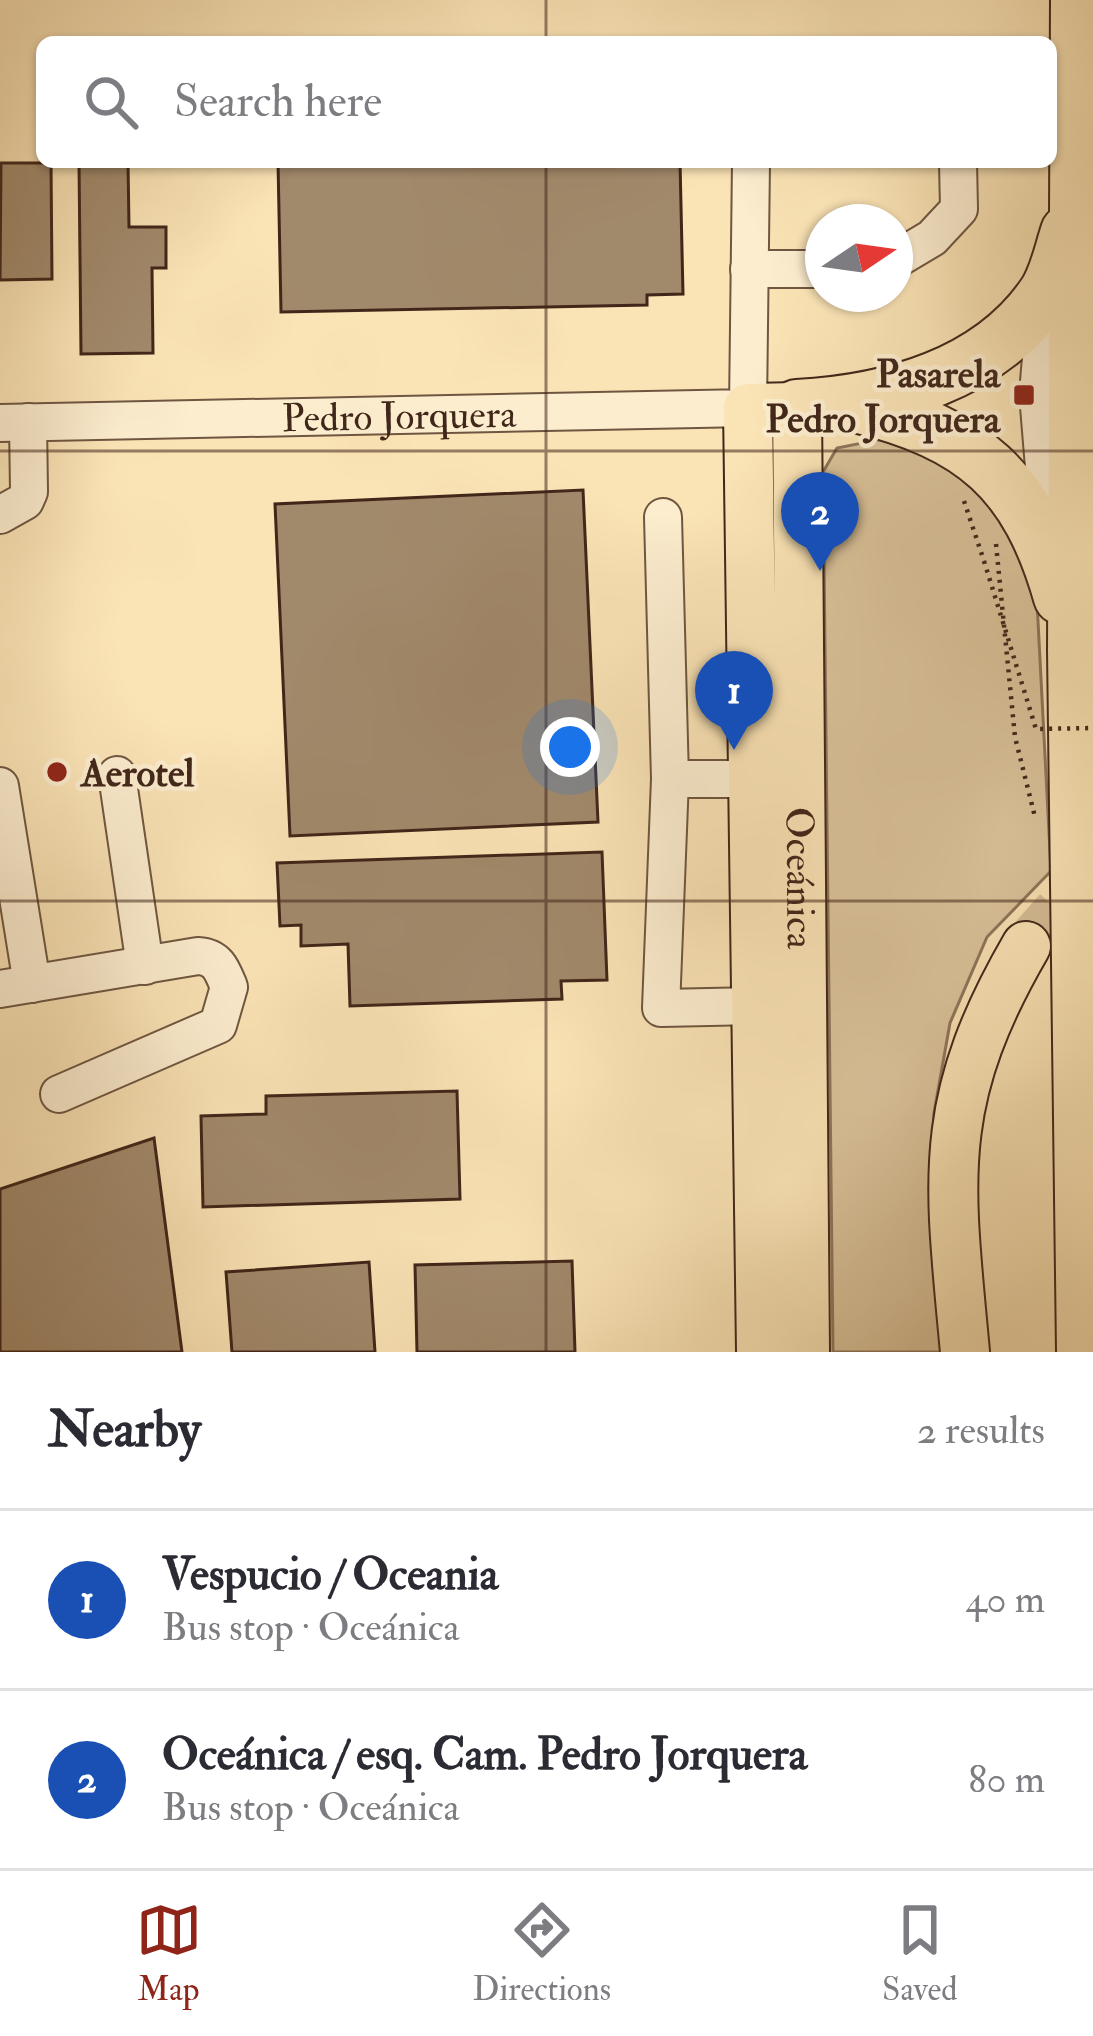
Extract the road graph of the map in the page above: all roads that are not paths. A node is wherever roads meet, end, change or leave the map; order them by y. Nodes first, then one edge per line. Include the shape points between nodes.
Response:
1 (1078, 0) edge
2 (751, 168) edge
3 (958, 168) edge
4 (1077, 201) junction
5 (913, 249) edge
6 (749, 269) junction
7 (805, 269) edge
8 (1046, 293) junction
9 (854, 404) junction
10 (773, 407) junction
11 (14, 423) edge
12 (0, 515) edge
13 (664, 517) dead end
14 (749, 527) junction
15 (797, 527) junction
16 (1052, 567) junction
17 (1075, 650) junction
18 (117, 775) dead end
19 (670, 779) junction
20 (754, 779) junction
21 (0, 786) edge
22 (1026, 946) tunnel mouth
23 (145, 966) junction
24 (16, 987) edge
25 (771, 1023) junction
26 (59, 1094) dead end
27 (760, 1352) edge
28 (805, 1352) edge
29 (965, 1352) edge
30 (1084, 1352) edge

1 - 4 highway
2 - 6 street
3 - 5 street via 959,208
4 - 8 highway
4 - 17 highway
6 - 7 street
6 - 10 street
8 - 9 highway via 974,358 922,385
8 - 16 street via 1038,394
9 - 10 highway
9 - 16 highway via 925,425 1002,475 1029,511
10 - 11 street, Pedro Jorquera
10 - 14 main road, Oceánica
10 - 15 main road, Oceánica
11 - 12 street via 29,492
13 - 19 street
14 - 15 main road via 776,515
14 - 20 main road, Oceánica
15 - 25 main road, Oceánica
16 - 17 highway
17 - 30 highway
18 - 23 street
19 - 20 street
19 - 25 street via 662,1008
20 - 25 main road, Oceánica
21 - 24 street
22 - 29 main road via 978,1035 955,1127 951,1193
23 - 24 street
23 - 26 street via 210,957 230,987 218,1025
25 - 27 main road, Oceánica
25 - 28 main road, Oceánica

